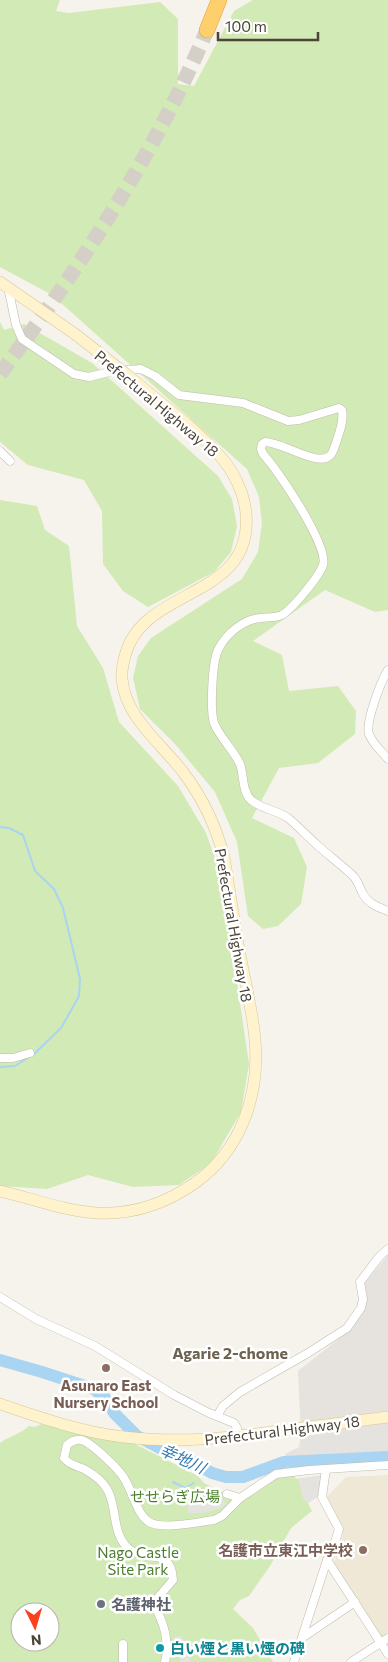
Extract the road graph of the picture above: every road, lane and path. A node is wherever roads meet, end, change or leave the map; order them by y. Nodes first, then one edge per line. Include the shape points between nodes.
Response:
1 (219, 0) edge
2 (223, 0) edge
3 (4, 285) edge
4 (0, 451) edge
5 (10, 461) dead end
6 (388, 670) edge
7 (388, 759) edge
8 (388, 911) edge
9 (30, 1053) dead end
10 (0, 1058) edge
11 (0, 1191) edge
12 (388, 1249) edge
13 (0, 1297) edge
14 (0, 1404) edge
15 (217, 1416) junction
16 (388, 1417) edge
17 (239, 1436) junction
18 (388, 1465) edge
19 (326, 1469) junction
20 (227, 1494) dead end
21 (240, 1498) junction
22 (326, 1560) junction
23 (355, 1602) junction
24 (302, 1638) junction
25 (388, 1638) edge
26 (381, 1643) junction
27 (123, 1644) dead end
28 (388, 1654) edge
29 (123, 1662) edge
30 (165, 1662) edge
31 (294, 1662) edge
32 (351, 1662) edge

1 - 2 highway via 210,24
3 - 8 street via 22,339 74,374 89,377 141,369 179,395 243,403 288,421 339,408 342,410 338,436 327,458 302,454 274,442 262,444 261,450 300,509 324,561 310,585 284,613 246,622 223,642 215,656 212,715 237,758 251,800 287,817 356,878 366,899
3 - 11 main road, Prefectural Highway 18, bridge via 75,334 196,432 220,456 245,504 246,531 235,560 209,584 148,619 130,641 122,666 122,679 131,708 183,772 218,837 254,1031 256,1066 249,1107 234,1140 197,1182 155,1205 137,1211 94,1213
4 - 5 street
6 - 7 street via 378,693 368,733
9 - 10 street
12 - 15 street via 360,1282 364,1298 347,1328 240,1392 223,1406
13 - 15 street via 36,1319 95,1346 174,1395
14 - 17 main road, Prefectural Highway 18 via 84,1430 124,1436 196,1440
15 - 17 street via 234,1424
16 - 17 main road, Prefectural Highway 18
18 - 19 street
19 - 21 street via 276,1474
19 - 22 street via 322,1497 339,1530
20 - 21 street
21 - 30 street via 214,1520 150,1523 138,1512 122,1475 102,1455 81,1440 67,1445 64,1458 67,1462 98,1478 106,1487 123,1544 131,1551 167,1561 172,1566 173,1580 155,1601 164,1626
22 - 23 street
22 - 24 street
23 - 24 street
23 - 26 street
24 - 31 street
25 - 26 street
26 - 28 street
26 - 32 street
27 - 29 street

